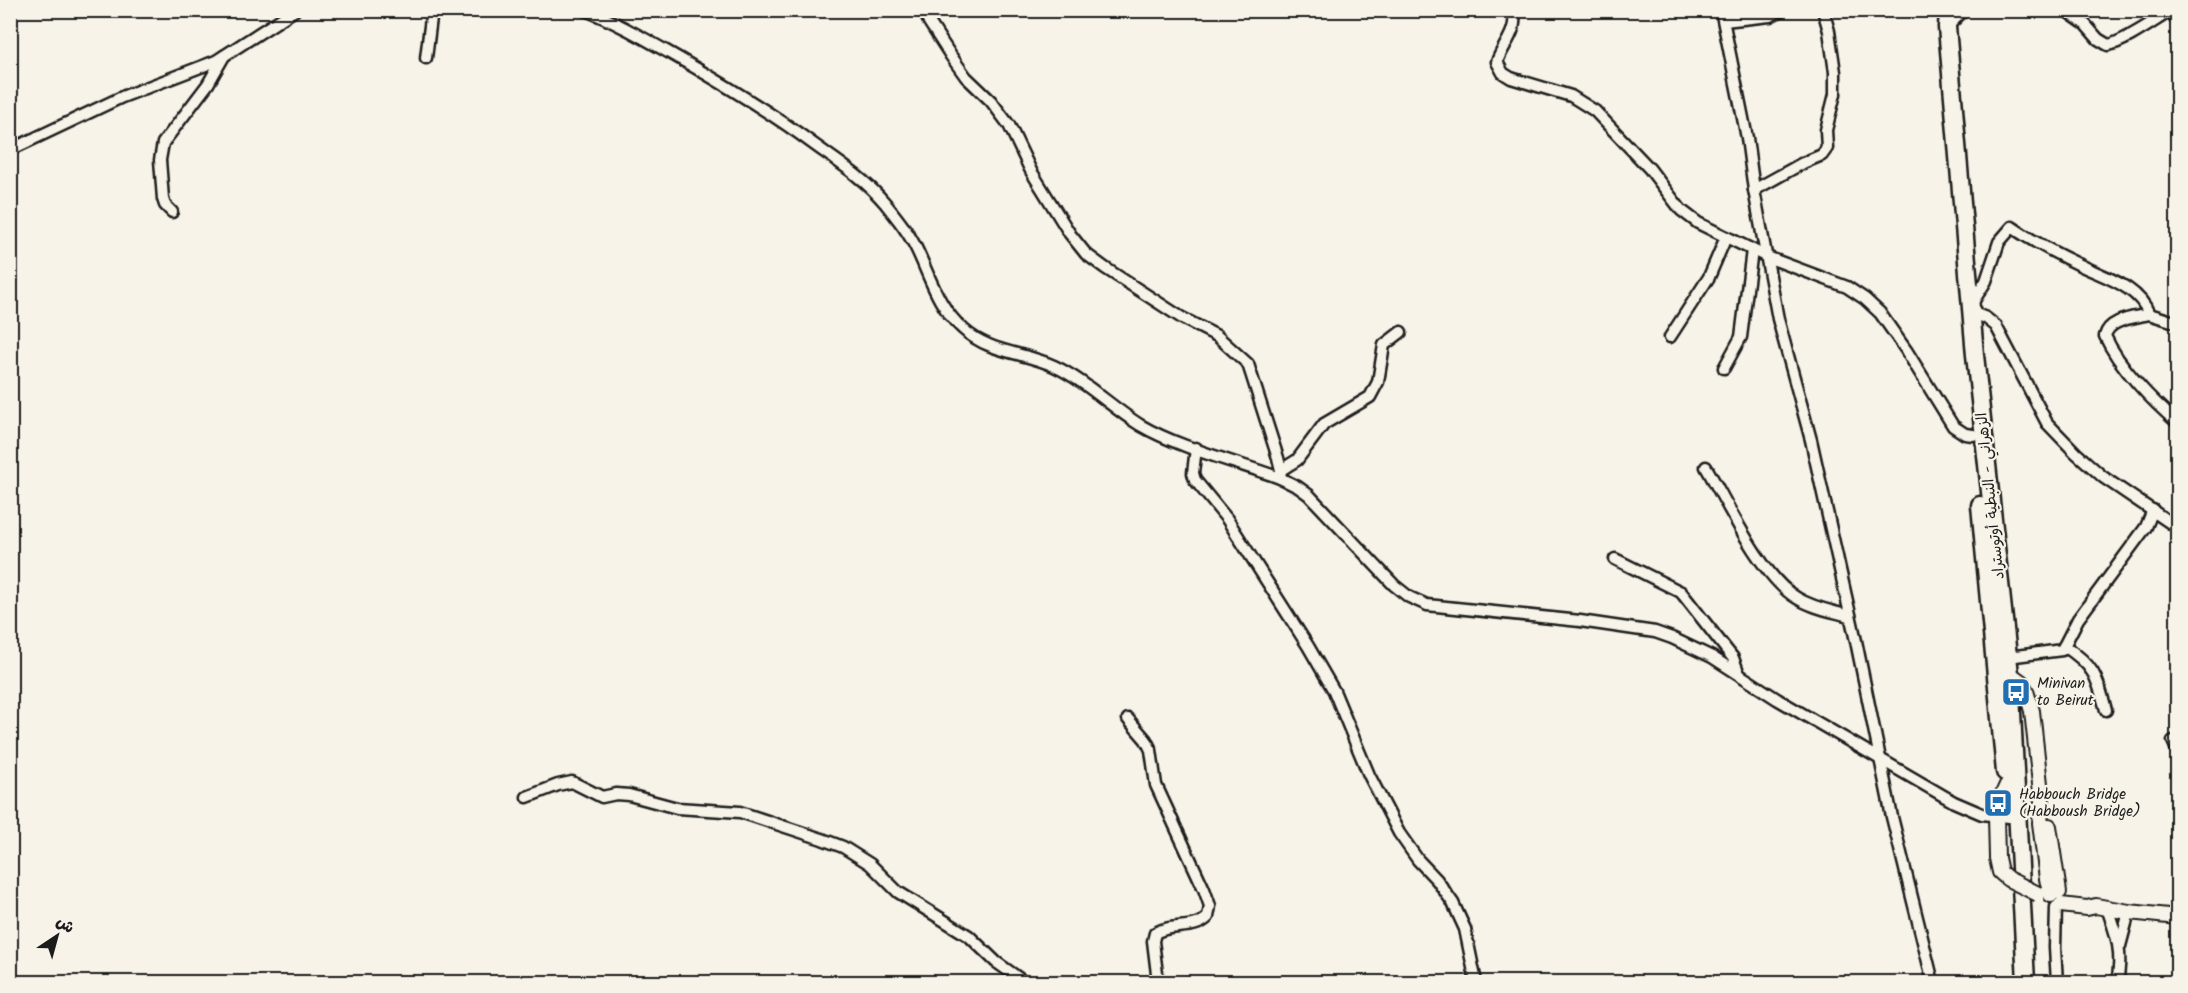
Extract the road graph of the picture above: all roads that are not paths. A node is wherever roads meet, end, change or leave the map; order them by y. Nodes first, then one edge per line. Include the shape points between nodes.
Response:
1 (295, 10) edge
2 (432, 10) edge
3 (585, 10) edge
4 (924, 10) edge
5 (1513, 10) edge
6 (1782, 10) edge
7 (1823, 10) edge
8 (1939, 10) edge
9 (1964, 10) edge
10 (2065, 10) edge
11 (2171, 11) edge
12 (1722, 16) edge
13 (1948, 19) edge
14 (2178, 22) edge
15 (224, 56) junction
16 (426, 58) dead end
17 (10, 150) edge
18 (1754, 190) junction
19 (172, 212) dead end
20 (1726, 237) junction
21 (1752, 250) junction
22 (1767, 257) junction
23 (2149, 314) junction
24 (1969, 316) junction
25 (2178, 323) edge
26 (1401, 332) dead end
27 (1670, 337) dead end
28 (1970, 355) junction
29 (1724, 368) dead end
30 (2178, 423) edge
31 (1973, 435) junction
32 (1196, 448) junction
33 (1706, 466) dead end
34 (1281, 474) junction
35 (2153, 510) junction
36 (2178, 528) edge
37 (1615, 560) dead end
38 (1849, 616) junction
39 (2064, 646) junction
40 (2008, 657) junction
41 (1739, 674) junction
42 (2010, 674) junction
43 (2106, 710) dead end
44 (1128, 718) dead end
45 (1881, 760) junction
46 (527, 797) dead end
47 (2002, 816) junction
48 (2054, 898) junction
49 (2102, 907) junction
50 (2129, 912) junction
51 (2178, 916) edge
52 (2120, 946) junction
53 (1024, 982) edge
54 (1158, 982) edge
55 (1476, 982) edge
56 (1933, 982) edge
57 (2019, 982) edge
58 (2026, 982) edge
59 (2057, 982) edge
60 (2117, 982) edge

1 - 15 street
2 - 16 street
3 - 32 street via 638,34 742,95 858,175 904,229 940,301 971,336 991,347 1054,366 1142,426
4 - 34 street via 966,77 1010,125 1031,171 1086,254 1182,318 1218,336 1248,364
5 - 20 street via 1515,27 1497,62 1503,73 1571,96 1595,111 1649,168 1681,210
6 - 12 street via 1770,16
7 - 18 street via 1835,72 1827,148 1822,155
8 - 24 highway, الزهراني - النبطية أوتوستراد via 1944,111
9 - 13 street
10 - 11 street via 2108,45 2123,41
11 - 14 street
12 - 18 street
13 - 24 highway, الزهراني - النبطية أوتوستراد
15 - 17 street
15 - 19 street via 163,143 163,199
18 - 22 street
20 - 21 street
20 - 27 street via 1709,277
21 - 22 street
21 - 29 street via 1741,337
22 - 31 street via 1847,287 1865,299 1906,350 1953,426
22 - 38 street via 1778,320 1810,440
23 - 24 street via 2145,303 2122,286 2012,227 1999,242
23 - 25 street
23 - 30 street via 2110,326 2105,336 2139,384
24 - 28 highway, الزهراني - النبطية أوتوستراد
24 - 35 street via 1986,318 1996,326 2048,423 2076,453 2103,477
26 - 34 street via 1382,350 1378,382 1370,397 1324,424 1297,460
28 - 31 highway, الزهراني - النبطية أوتوستراد
28 - 40 highway, الزهراني - النبطية أوتوستراد
31 - 47 highway, الزهراني - النبطية أوتوستراد via 2007,785
32 - 34 street
32 - 55 street via 1195,480 1227,519 1308,646 1334,691 1369,775 1399,833 1457,910
33 - 38 street via 1759,558 1779,584 1796,598
34 - 41 street via 1309,495 1394,585 1414,600 1655,632 1695,647
35 - 36 street
35 - 39 street via 2146,527 2078,619
37 - 41 street via 1681,592 1733,658
38 - 45 street
39 - 40 street via 2058,652
39 - 43 street via 2078,655 2097,677
40 - 42 highway, الزهراني - النبطية أوتوستراد
41 - 45 street
42 - 48 main road via 2021,682 2030,701 2042,802 2040,823 2047,879
42 - 58 highway, الزهراني - النبطية أوتوستراد
44 - 54 street via 1151,750 1156,785 1210,906 1208,917 1199,924 1155,933
45 - 47 street via 1954,802 1982,814
45 - 56 street
46 - 53 street via 572,782 602,797 629,795 677,808 740,812 822,839 870,864 898,892 969,936
47 - 48 main road, bridge via 1997,858 2000,872
47 - 57 highway, الزهراني - النبطية أوتوستراد
48 - 49 main road
48 - 59 street
49 - 50 main road
49 - 52 street
50 - 51 main road
50 - 52 street
52 - 60 street

